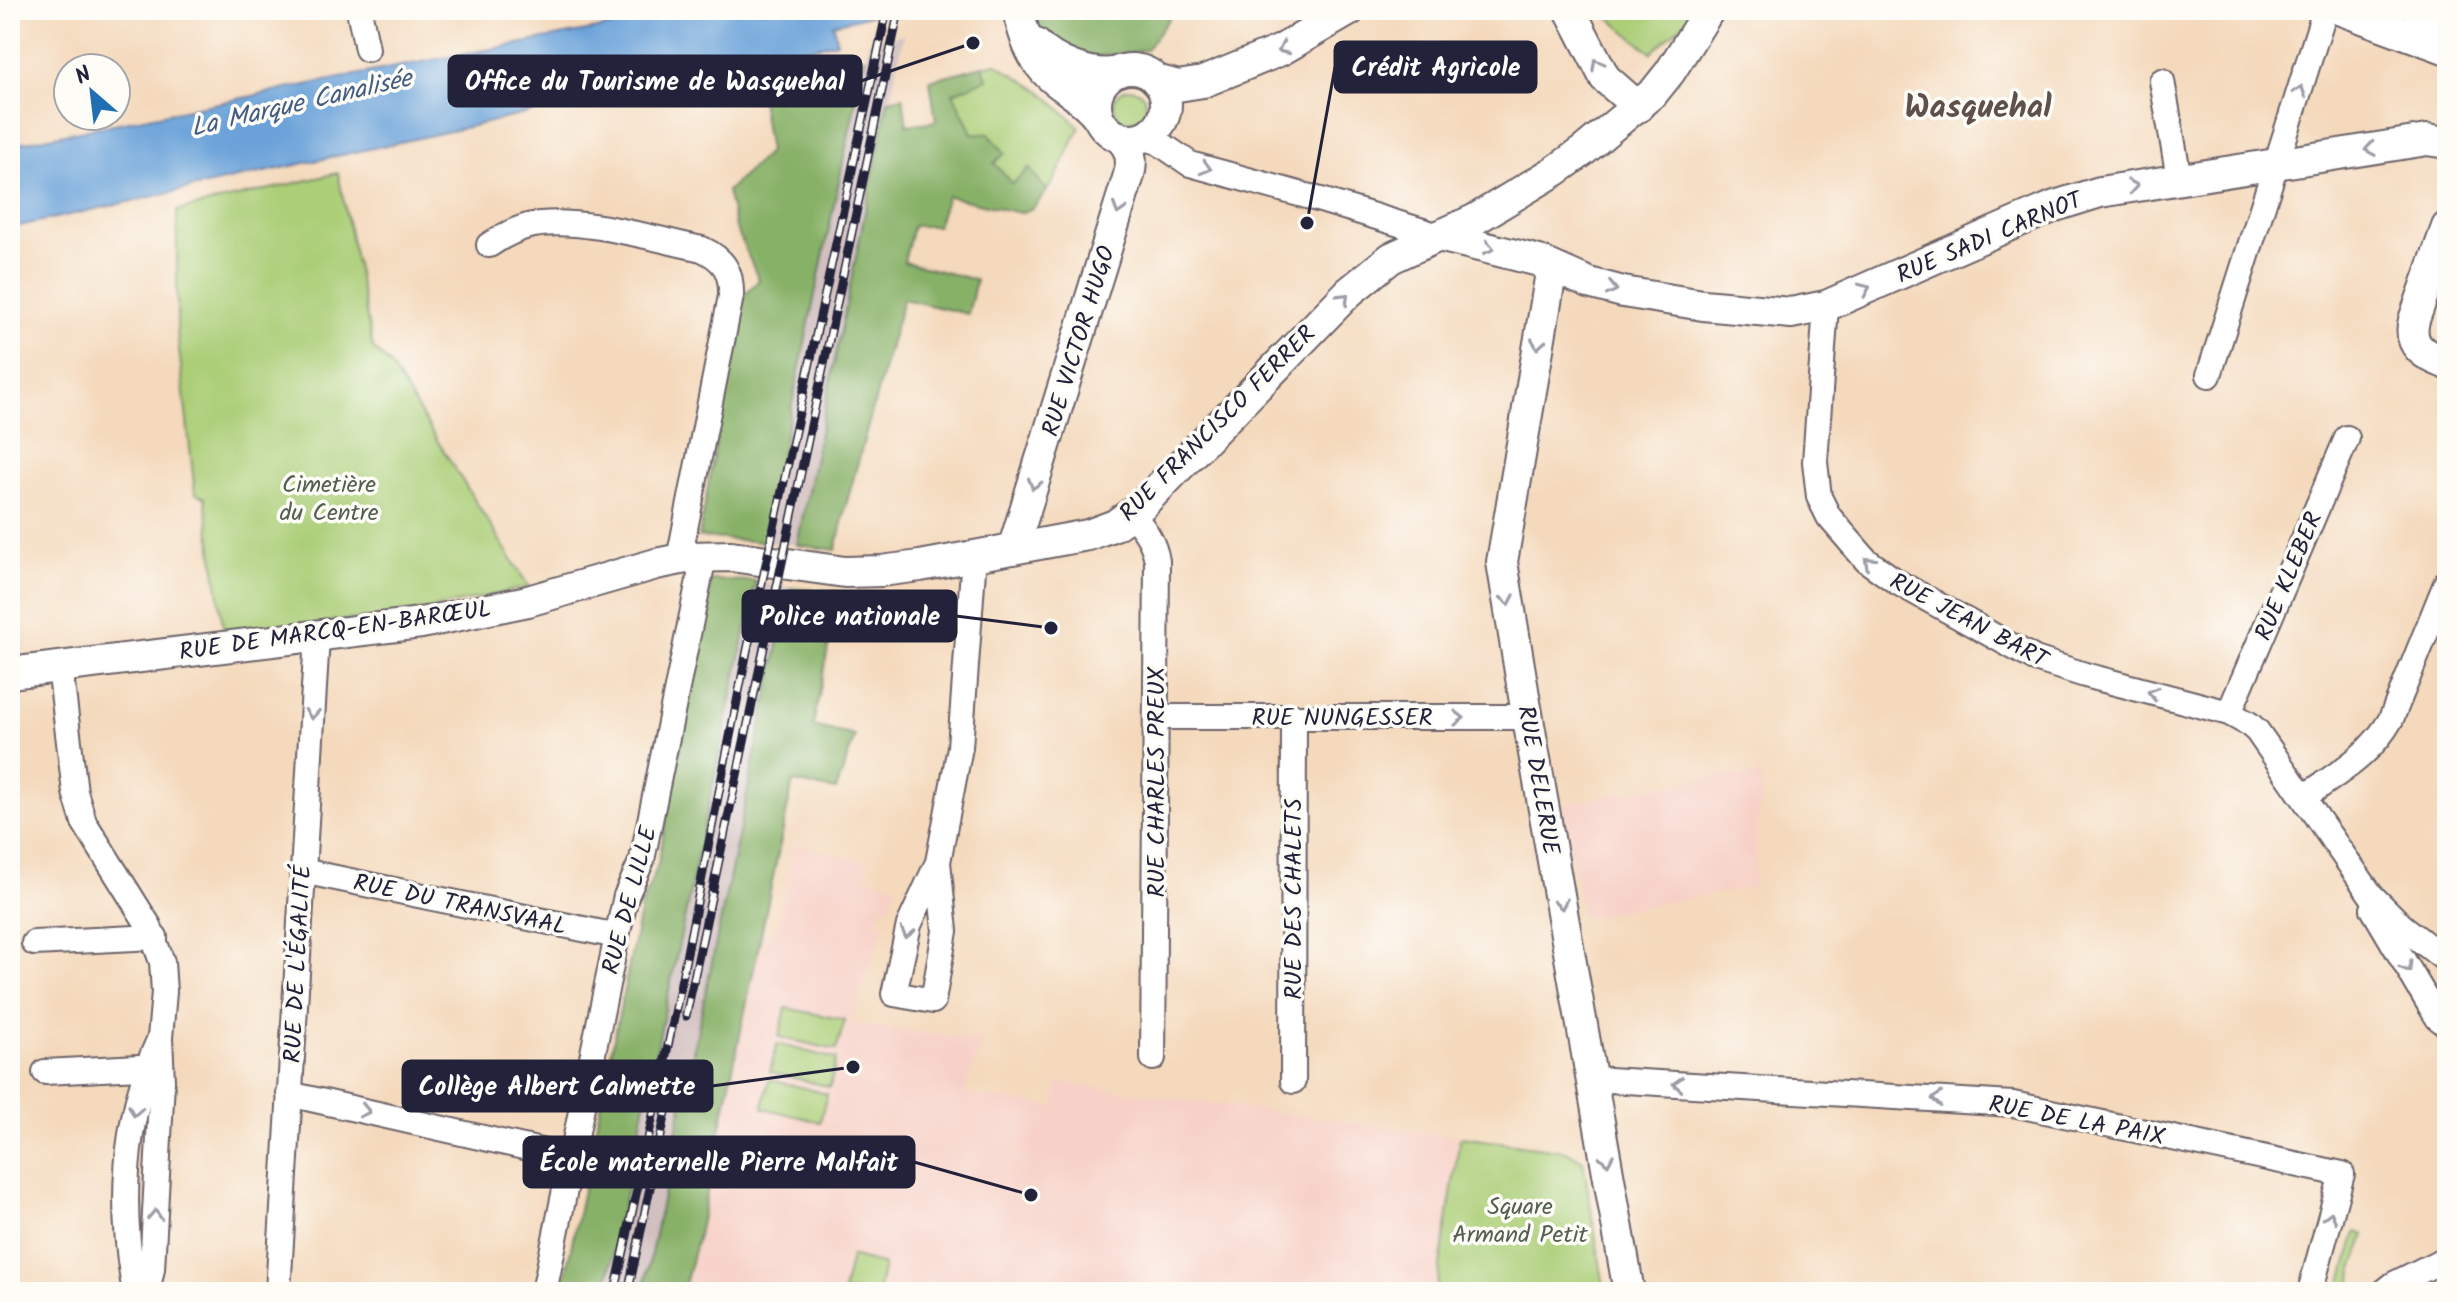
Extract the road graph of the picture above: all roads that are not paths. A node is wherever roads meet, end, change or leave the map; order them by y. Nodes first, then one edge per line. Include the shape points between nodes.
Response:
1 (359, 10) edge
2 (1350, 10) edge
3 (1570, 10) edge
4 (1709, 10) edge
5 (2325, 10) edge
6 (2341, 10) edge
7 (2417, 10) edge
8 (1019, 15) edge
9 (2447, 21) edge
10 (367, 49) dead end
11 (2447, 49) edge
12 (1114, 73) junction
13 (1156, 80) junction
14 (2162, 81) dead end
15 (1642, 104) junction
16 (1118, 131) junction
17 (2447, 143) edge
18 (2274, 165) junction
19 (2179, 178) junction
20 (2447, 227) edge
21 (1427, 237) junction
22 (489, 245) dead end
23 (1545, 264) junction
24 (1826, 306) junction
25 (2447, 364) edge
26 (2209, 375) dead end
27 (2347, 438) dead end
28 (1132, 514) junction
29 (1013, 549) junction
30 (974, 556) junction
31 (691, 557) junction
32 (2447, 581) edge
33 (317, 637) junction
34 (60, 667) junction
35 (10, 673) edge
36 (2229, 713) junction
37 (1157, 717) junction
38 (1294, 717) junction
39 (1527, 717) junction
40 (2304, 797) junction
41 (938, 862) junction
42 (302, 871) junction
43 (2356, 875) junction
44 (617, 936) junction
45 (155, 937) junction
46 (34, 943) dead end
47 (2447, 961) edge
48 (2447, 1025) edge
49 (1153, 1058) dead end
50 (154, 1066) junction
51 (45, 1072) dead end
52 (1592, 1079) junction
53 (1293, 1081) dead end
54 (289, 1094) junction
55 (572, 1158) junction
56 (2447, 1258) edge
57 (135, 1292) edge
58 (147, 1292) edge
59 (278, 1292) edge
60 (544, 1292) edge
61 (1629, 1292) edge
62 (2310, 1292) edge
63 (2384, 1292) edge

1 - 10 street
2 -> 13 street via 1281,50 1203,82 1178,86
15 -> 3 street via 1605,78
4 - 15 street, RUE FRANCISCO FERRER via 1670,72
18 -> 5 street
6 - 11 street
7 - 9 street
8 - 12 street via 1032,40 1053,58 1089,71
8 - 16 street via 1041,67
12 - 13 street via 1137,70
12 - 16 street via 1102,84 1096,106
13 - 16 street via 1164,96 1159,123 1151,132
14 - 19 street
15 - 21 street, RUE FRANCISCO FERRER via 1555,171 1474,220
16 -> 21 street via 1158,142 1190,164 1321,200
16 -> 29 street, RUE VICTOR HUGO via 1130,152 1129,175
17 -> 18 street, RUE SADI CARNOT via 2427,140
18 - 19 street, RUE SADI CARNOT
18 - 26 street
24 -> 19 street, RUE SADI CARNOT via 2055,206
20 - 25 street via 2411,334 2422,351
21 -> 23 street, RUE SADI CARNOT
28 -> 21 street, RUE FRANCISCO FERRER via 1349,292
22 - 31 street, RUE DE LILLE via 530,226 579,225 702,249 724,262 731,296
23 -> 24 street, RUE SADI CARNOT via 1603,288 1703,305 1791,313
23 -> 39 street, RUE DELERUE via 1502,562
36 -> 24 street, RUE JEAN BART via 2035,659 1866,560 1819,497 1815,462
27 - 36 street, RUE KLEBER
28 - 29 street, RUE FRANCISCO FERRER via 1088,535
28 - 37 street, RUE CHARLES PREUX via 1149,534 1157,561
29 - 30 street, RUE FRANCISCO FERRER
30 - 31 street, RUE FRANCISCO FERRER via 845,572 731,556
30 - 41 street via 963,729
31 - 33 street, RUE DE MARCQ-EN-BARŒUL via 528,601
31 - 44 street, RUE DE LILLE via 642,860
32 - 40 street via 2382,737
33 - 34 street, RUE DE MARCQ-EN-BARŒUL
33 -> 42 street, RUE DE L'ÉGALITÉ
34 - 35 street, RUE DE MARCQ-EN-BARŒUL
34 - 45 street via 75,792 84,822
36 - 40 street, RUE JEAN BART via 2257,731
37 - 38 street, RUE NUNGESSER
37 - 49 street, RUE CHARLES PREUX
38 -> 39 street, RUE NUNGESSER
38 - 53 street, RUE DES CHALETS
39 -> 52 street, RUE DELERUE
40 - 43 street, RUE JEAN BART
41 -> 41 street via 909,925 894,994 933,1001 945,931
42 - 44 street, RUE DU TRANSVAAL
42 - 54 street, RUE DE L'ÉGALITÉ
43 - 47 street, RUE JEAN BART via 2402,926
43 -> 48 street, RUE JEAN BART via 2431,1007
44 - 55 street, RUE DE LILLE
45 - 46 street
45 - 50 street via 164,976
50 - 51 street
50 -> 57 street via 137,1098 127,1159
58 -> 50 street via 152,1269
52 -> 61 street, RUE DELERUE
62 -> 52 street, RUE DE LA PAIX via 2342,1174 2013,1104
54 -> 55 street
54 - 59 street, RUE DE L'ÉGALITÉ
55 - 60 street, RUE DE LILLE
56 - 63 street

